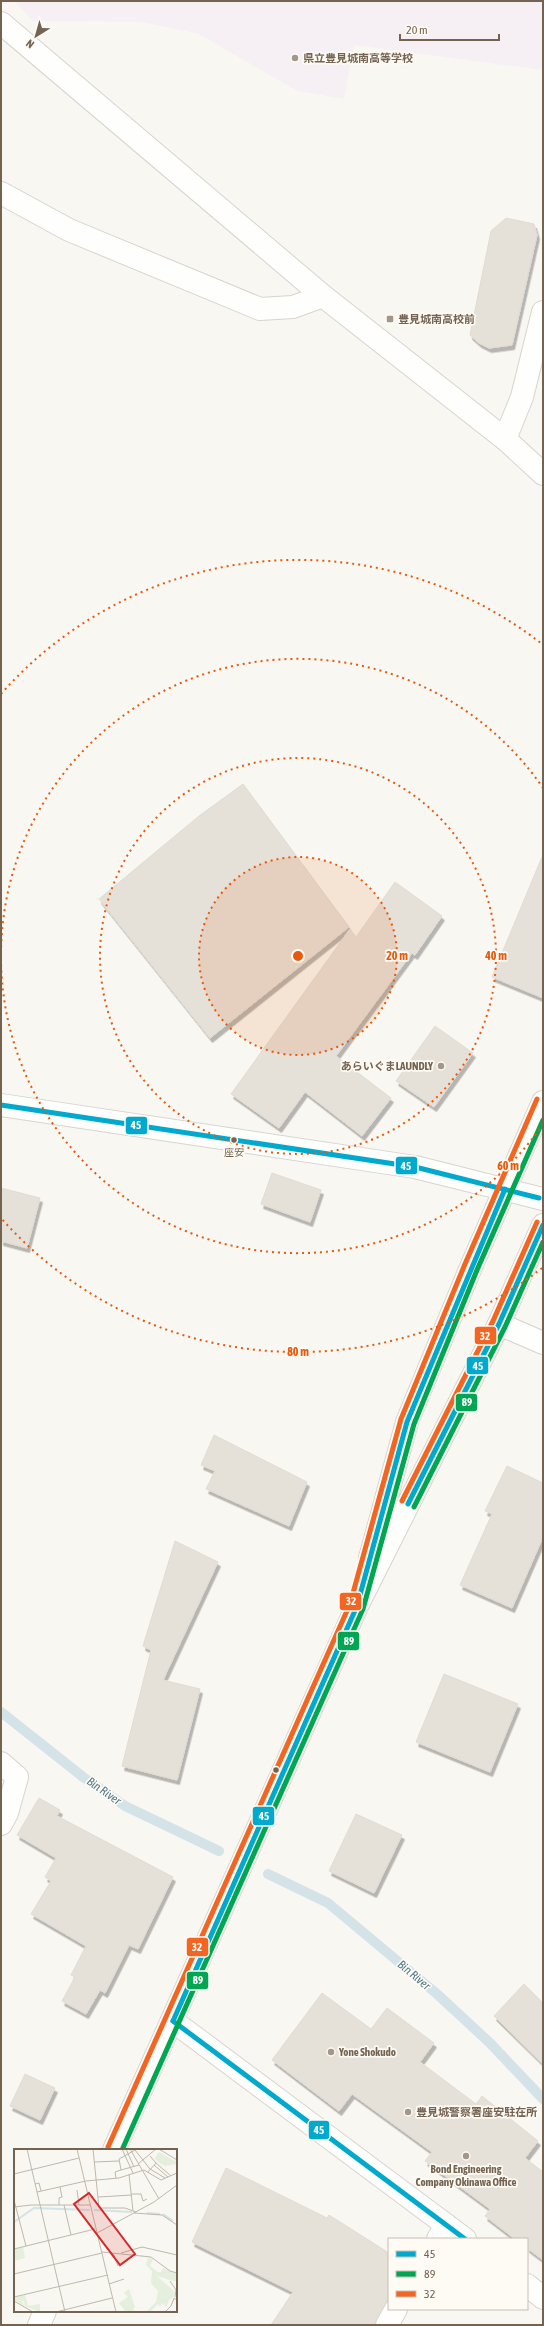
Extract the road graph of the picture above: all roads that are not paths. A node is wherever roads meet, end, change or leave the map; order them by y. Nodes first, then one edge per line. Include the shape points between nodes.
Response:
1 (1, 23) edge
2 (1, 193) edge
3 (323, 296) junction
4 (543, 312) edge
5 (504, 439) junction
6 (543, 474) edge
7 (543, 1102) edge
8 (1, 1105) edge
9 (505, 1189) junction
10 (543, 1199) edge
11 (543, 1225) edge
12 (498, 1324) junction
13 (543, 1343) edge
14 (357, 1606) junction
15 (1, 1763) edge
16 (1, 1824) edge
17 (173, 2021) junction
18 (114, 2149) edge
19 (442, 2232) edge
20 (462, 2238) edge
21 (528, 2287) edge
22 (543, 2298) edge
23 (395, 2310) edge
24 (45, 2312) edge
25 (39, 2325) edge
26 (387, 2325) edge

1 - 3 street
2 - 3 street via 69,230 260,309 293,307
3 - 5 street
4 - 5 street via 522,396
5 - 6 street
7 - 9 street
8 - 9 street via 415,1167
9 - 10 street
9 - 14 street via 407,1422
11 - 12 street
12 - 13 street
12 - 14 street
14 - 17 street
15 - 16 street via 17,1777
17 - 18 street
17 - 19 street
19 - 20 street
21 - 22 street
23 - 26 street
24 - 25 street

